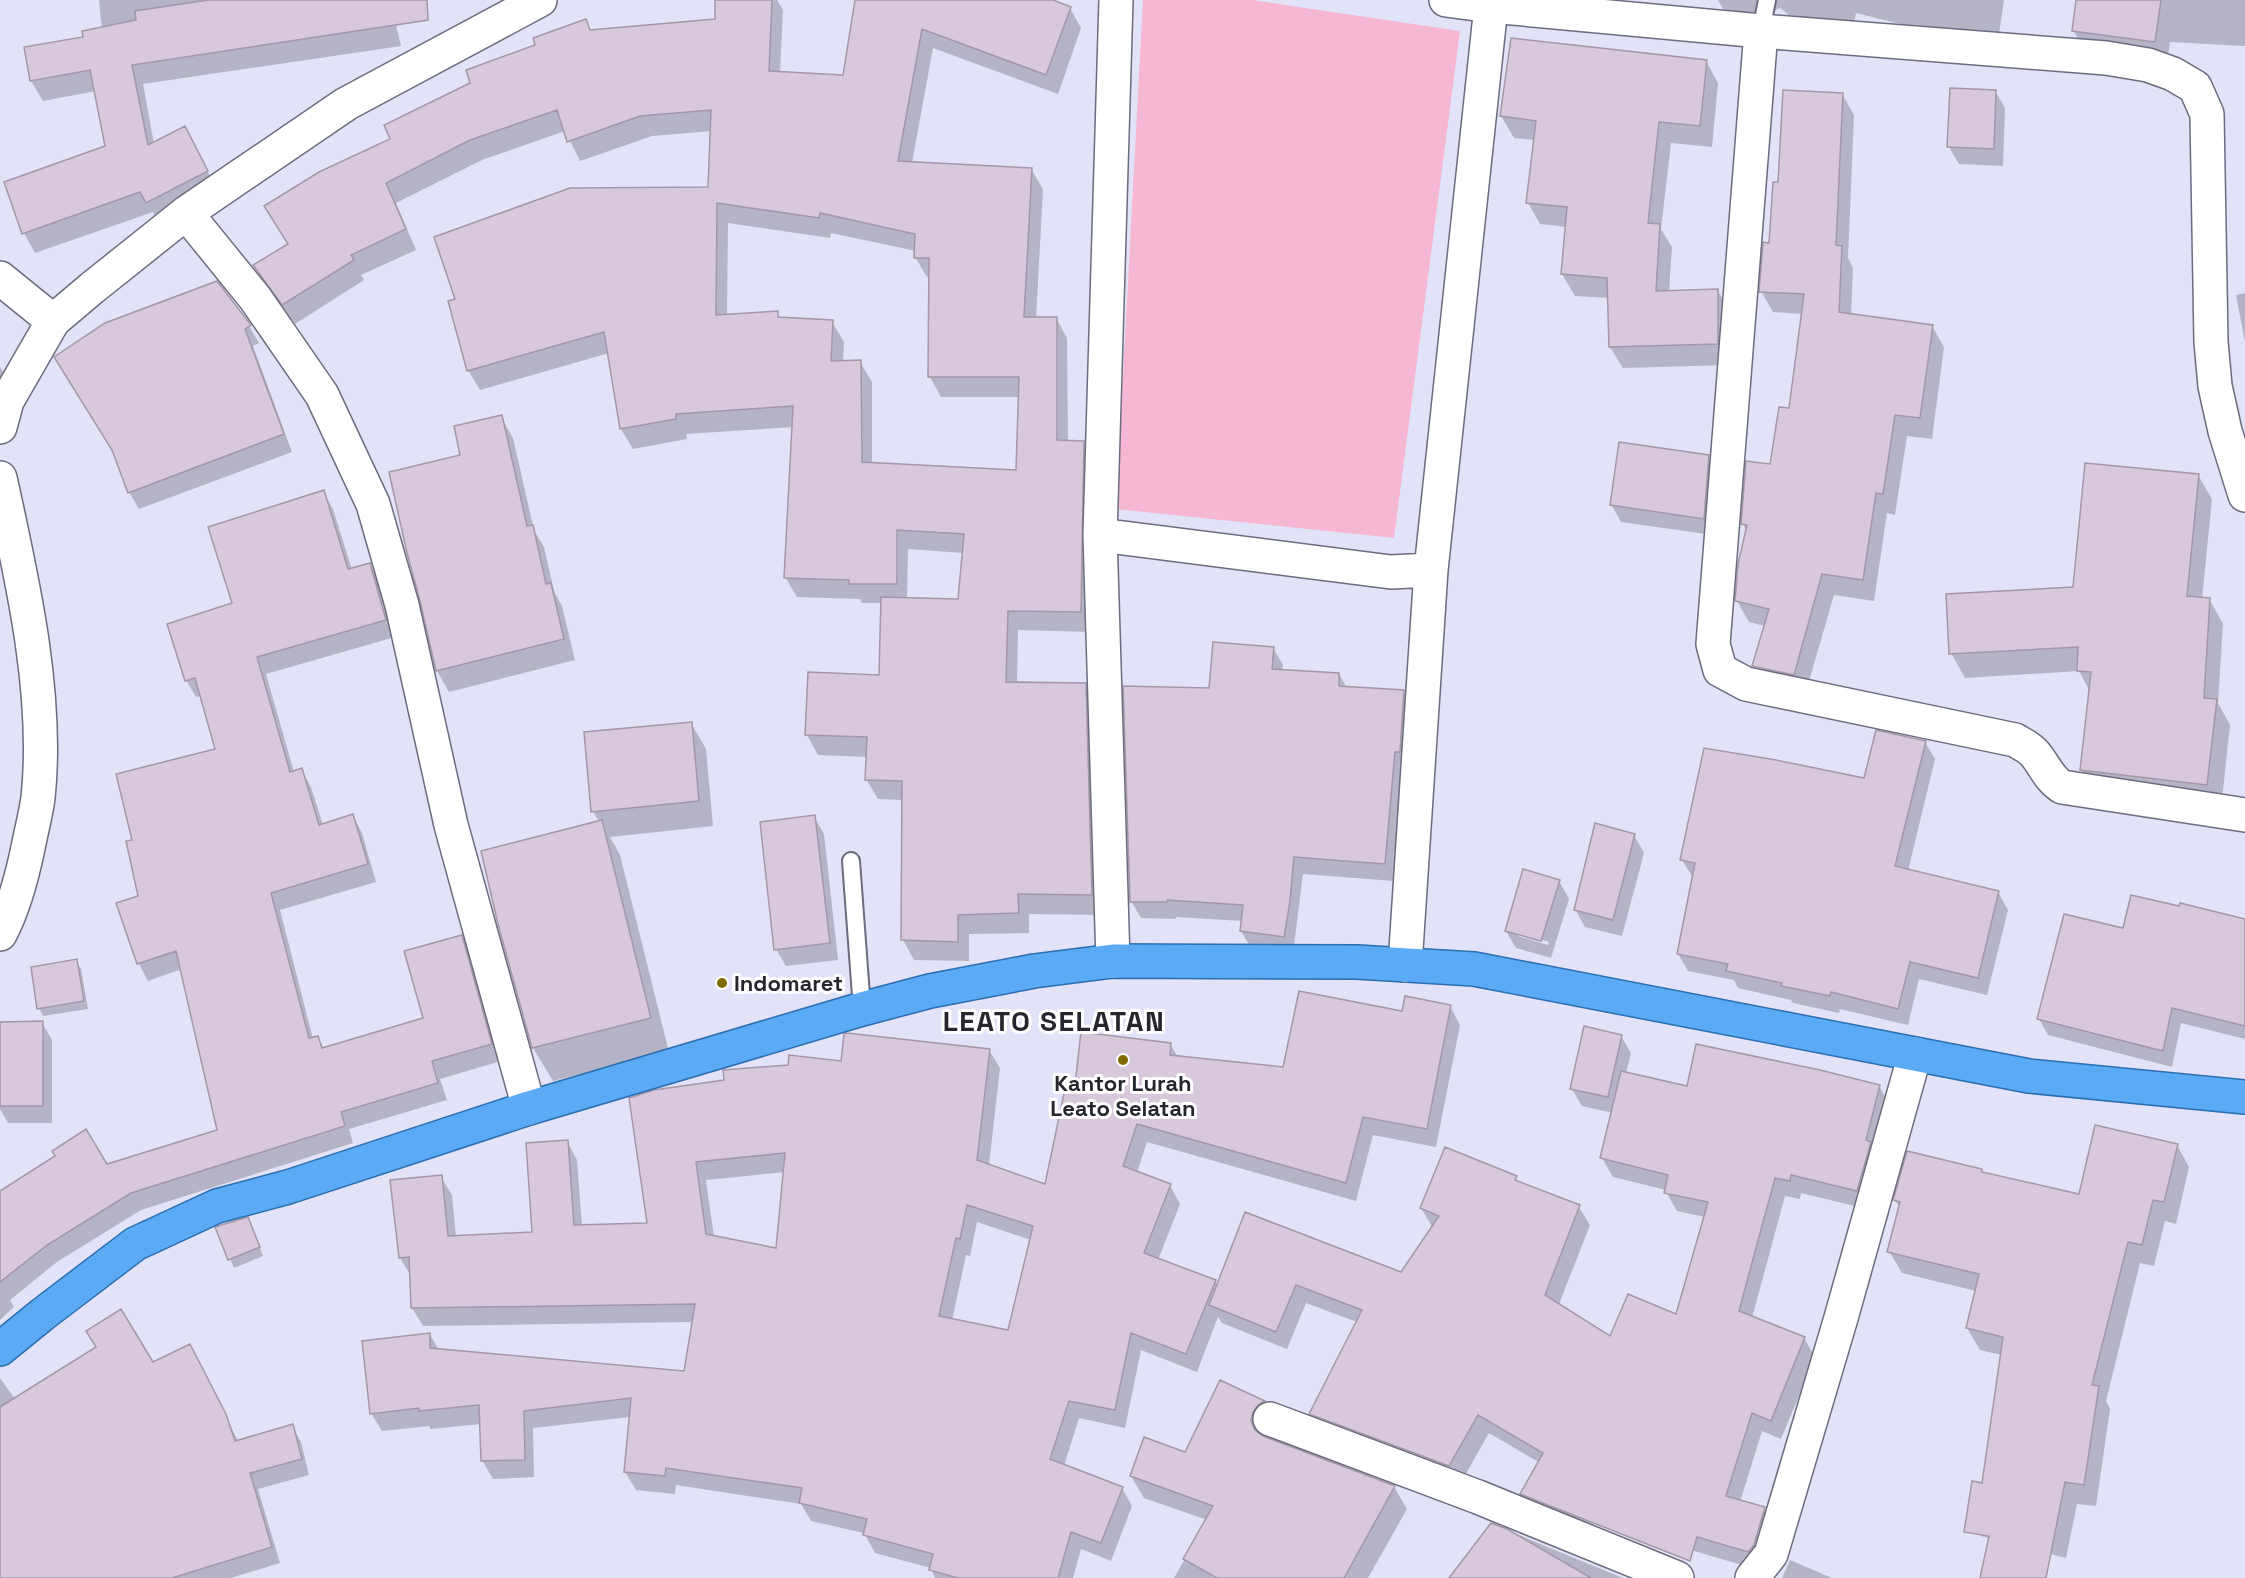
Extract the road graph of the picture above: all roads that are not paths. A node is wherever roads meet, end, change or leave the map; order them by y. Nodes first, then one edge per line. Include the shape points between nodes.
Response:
1 (540, 0) edge
2 (1116, 0) edge
3 (1446, 0) edge
4 (1491, 6) junction
5 (1764, 16) edge
6 (186, 213) junction
7 (0, 278) edge
8 (53, 321) junction
9 (0, 428) edge
10 (0, 478) edge
11 (2245, 495) edge
12 (1100, 535) junction
13 (1431, 570) junction
14 (2245, 815) edge
15 (851, 861) dead end
16 (0, 934) edge
17 (1113, 961) junction
18 (1405, 965) junction
19 (862, 1009) junction
20 (1915, 1054) junction
21 (2245, 1097) edge
22 (529, 1108) junction
23 (0, 1349) edge
24 (1270, 1419) dead end
25 (1677, 1578) edge
26 (1752, 1578) edge

1 - 6 street via 346,104
2 - 12 street
3 - 4 street
4 - 5 street
4 - 13 street
5 - 11 street via 2106,58 2148,65 2195,87 2207,114 2211,342 2216,386
5 - 14 street via 1713,644 1720,670 1746,684 2016,740 2033,751 2052,780 2062,787
6 - 8 street
6 - 22 street via 255,298 322,394 373,504 402,605 451,825
7 - 8 street
8 - 9 street via 7,401
10 - 16 street via 23,580 39,705 40,753 38,799 23,875
12 - 13 street via 1391,572
12 - 17 street
13 - 18 street
15 - 19 lane
17 - 18 highway
17 - 19 highway via 1022,973
18 - 20 highway via 1474,969
19 - 22 highway
20 - 21 highway via 2029,1076
20 - 26 street via 1771,1554
22 - 23 highway via 288,1187 217,1206 135,1244
24 - 25 street via 1478,1497

